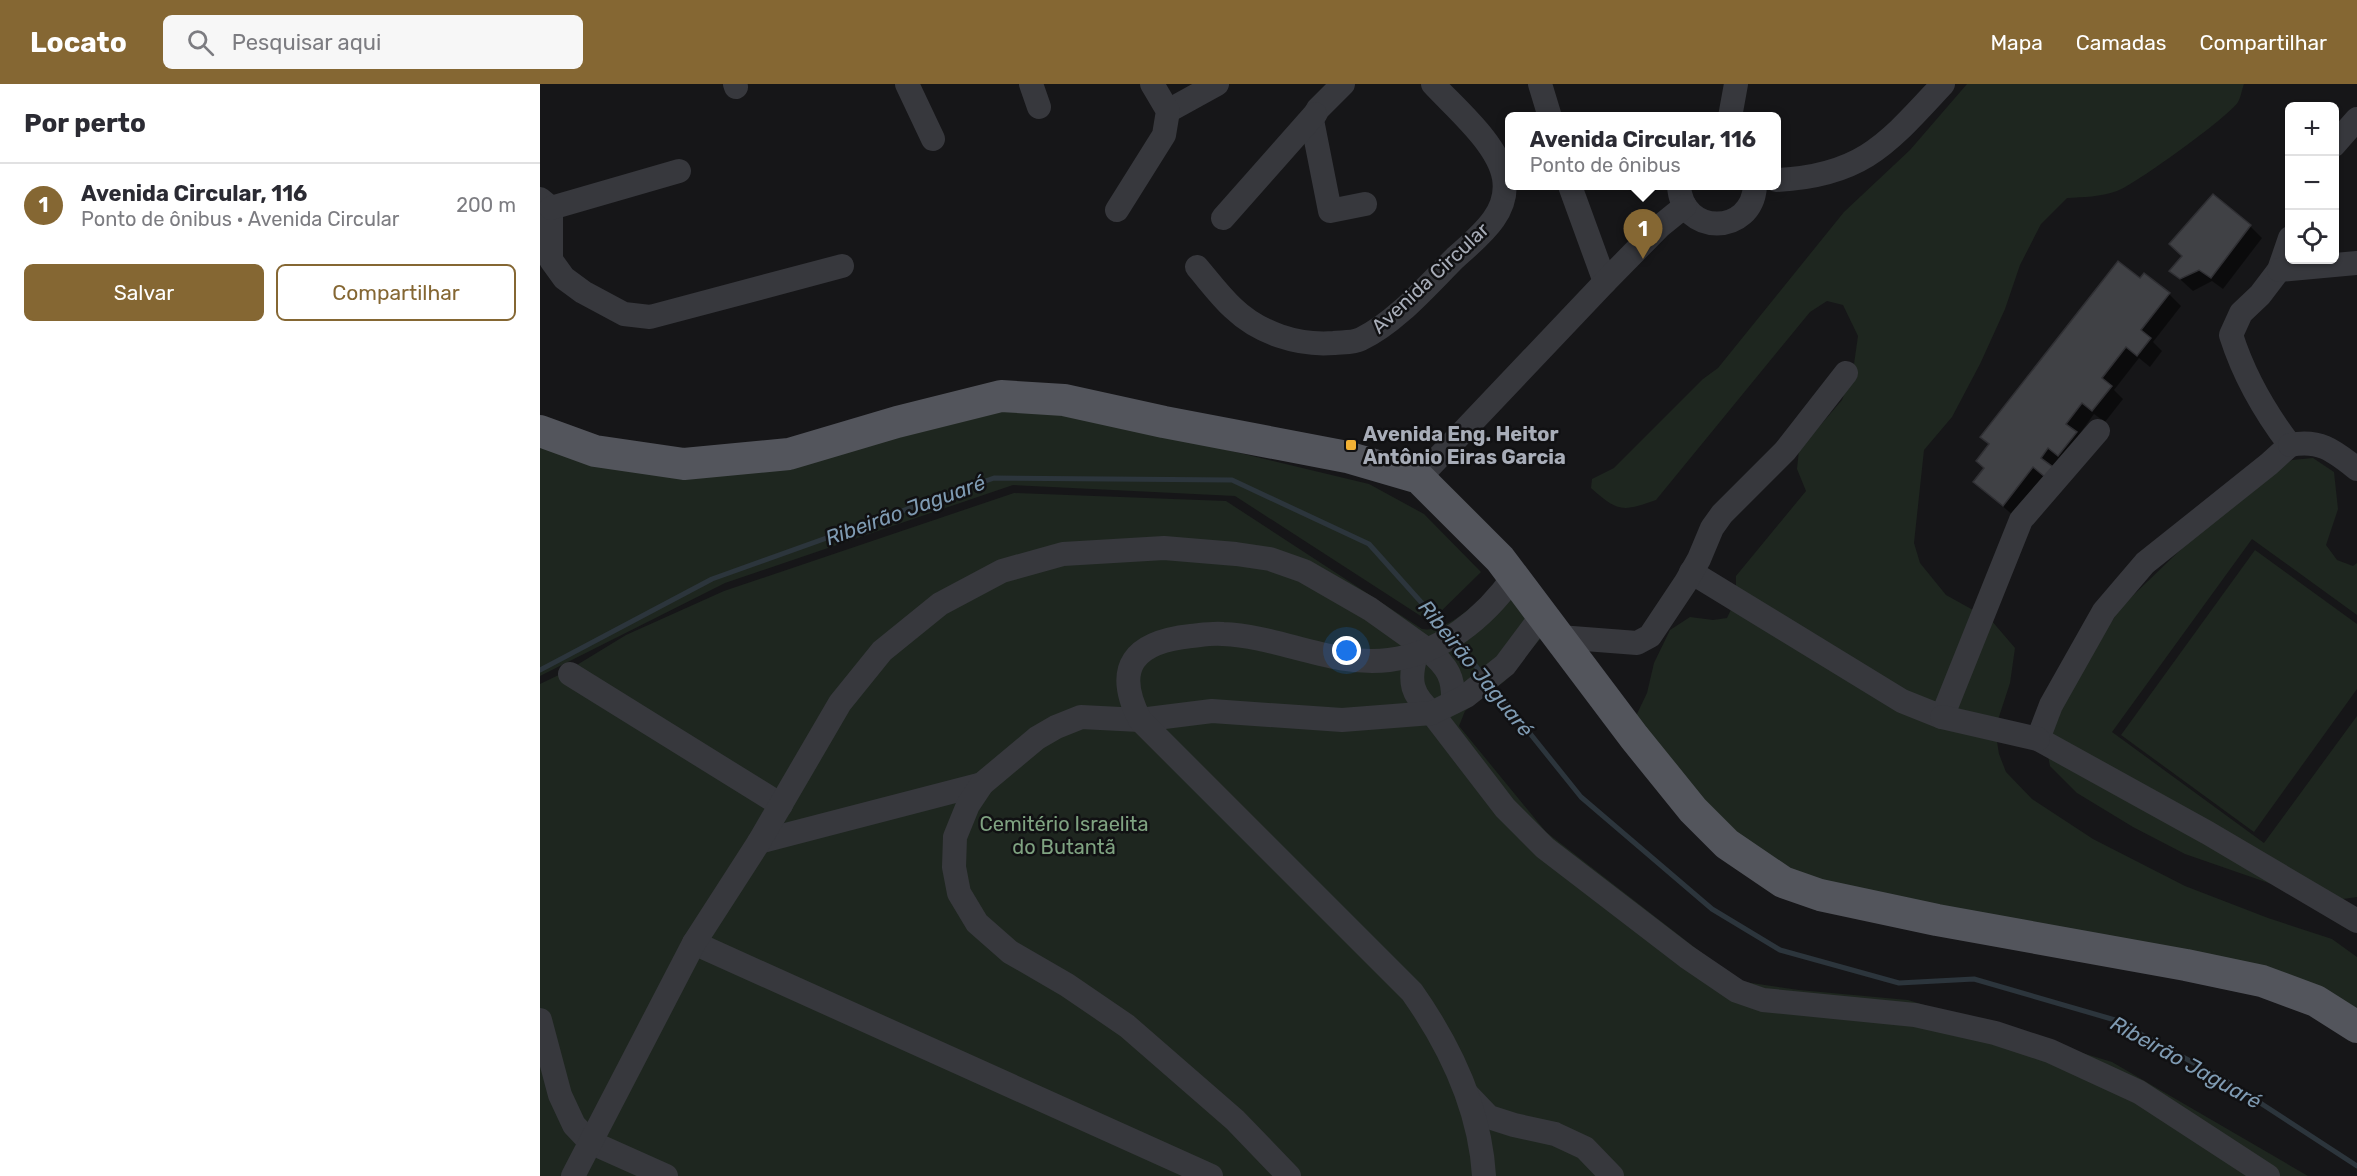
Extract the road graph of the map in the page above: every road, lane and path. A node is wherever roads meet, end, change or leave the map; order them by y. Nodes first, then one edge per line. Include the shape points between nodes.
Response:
1 (907, 84) edge
2 (1031, 84) edge
3 (1152, 84) edge
4 (1216, 84) edge
5 (1343, 84) edge
6 (1433, 84) edge
7 (1540, 84) edge
8 (1736, 84) edge
9 (1943, 84) edge
10 (1039, 107) dead end
11 (1168, 111) junction
12 (1548, 112) edge
13 (1731, 112) edge
14 (1315, 114) junction
15 (2357, 119) edge
16 (933, 139) dead end
17 (2339, 139) edge
18 (679, 171) dead end
19 (1781, 179) edge
20 (1571, 190) edge
21 (1754, 190) edge
22 (1682, 196) edge
23 (546, 203) edge
24 (1365, 204) dead end
25 (1117, 210) dead end
26 (1223, 218) dead end
27 (2285, 251) edge
28 (2357, 262) edge
29 (842, 266) dead end
30 (1197, 267) dead end
31 (2279, 270) junction
32 (1605, 282) junction
33 (1846, 373) dead end
34 (540, 431) edge
35 (2098, 431) dead end
36 (2290, 445) junction
37 (2357, 469) edge
38 (1419, 478) junction
39 (1691, 573) junction
40 (1514, 576) junction
41 (1551, 626) junction
42 (1430, 650) junction
43 (570, 674) dead end
44 (1459, 699) junction
45 (1432, 713) junction
46 (1942, 717) junction
47 (1140, 720) junction
48 (2038, 739) junction
49 (982, 784) junction
50 (781, 805) junction
51 (759, 842) junction
52 (2357, 921) edge
53 (694, 943) junction
54 (540, 1020) edge
55 (2357, 1027) edge
56 (1466, 1093) junction
57 (590, 1142) junction
58 (632, 1168) edge
59 (573, 1176) edge
60 (666, 1176) edge
61 (1211, 1176) edge
62 (1289, 1176) edge
63 (1484, 1176) edge
64 (1612, 1176) edge
65 (2268, 1176) edge

1 - 16 street
2 - 10 street
3 - 11 street
4 - 11 street
5 - 14 street
6 - 30 street, Avenida Circular via 1500,163 1503,202 1490,225 1381,327 1359,341 1295,341 1264,330 1234,309
7 - 12 street
8 - 13 street
9 - 19 street via 1895,135 1866,158 1830,174
11 - 25 street via 1164,135
14 - 24 street via 1312,120 1330,211
14 - 26 street
15 - 17 street
18 - 23 street
20 - 32 street
21 - 22 street via 1742,215 1718,224 1693,216
22 - 32 street via 1659,227
23 - 29 street via 551,260 564,278 624,314 650,317
27 - 31 street
28 - 31 street
31 - 36 street via 2241,313 2231,334 2239,361 2267,415
32 - 38 street
33 - 39 street via 1785,451 1722,514
34 - 38 main road via 595,451 684,464 789,454 1001,396 1064,400 1347,457
35 - 46 street via 2021,520
36 - 37 street via 2308,441 2334,451
36 - 48 street via 2145,563 2104,611 2052,705
38 - 40 main road
39 - 41 street via 1650,636 1637,643
39 - 46 street via 1902,700
40 - 41 main road
40 - 42 street via 1475,619
41 - 44 street
41 - 55 main road via 1634,738 1694,810 1728,844 1783,882 1820,895 1937,920 2262,981 2316,1001
42 - 44 street via 1449,673
42 - 45 street via 1412,671 1413,687 1420,702
42 - 47 street via 1387,661 1346,660 1222,633 1170,639 1142,652 1128,672 1128,688
42 - 50 street via 1337,588 1270,559 1164,548 1063,554 1002,571 940,604 882,651 840,703
43 - 50 street
44 - 45 street
45 - 47 street via 1342,720 1212,711
45 - 65 street via 1505,808 1545,848 1737,991 1763,1000 1926,1017 2050,1051 2139,1092
46 - 48 street
47 - 49 street via 1081,717 1036,738
47 - 56 street via 1412,992 1434,1023
48 - 52 street
49 - 51 street
49 - 62 street via 955,837 954,867 960,893 977,923 1010,952 1127,1026 1235,1120
50 - 51 street
51 - 53 street
53 - 57 street
53 - 61 street
54 - 57 street via 560,1095 574,1125
56 - 63 street via 1482,1151
56 - 64 street via 1489,1117 1556,1134 1585,1148
57 - 58 street
57 - 59 street
58 - 60 street

